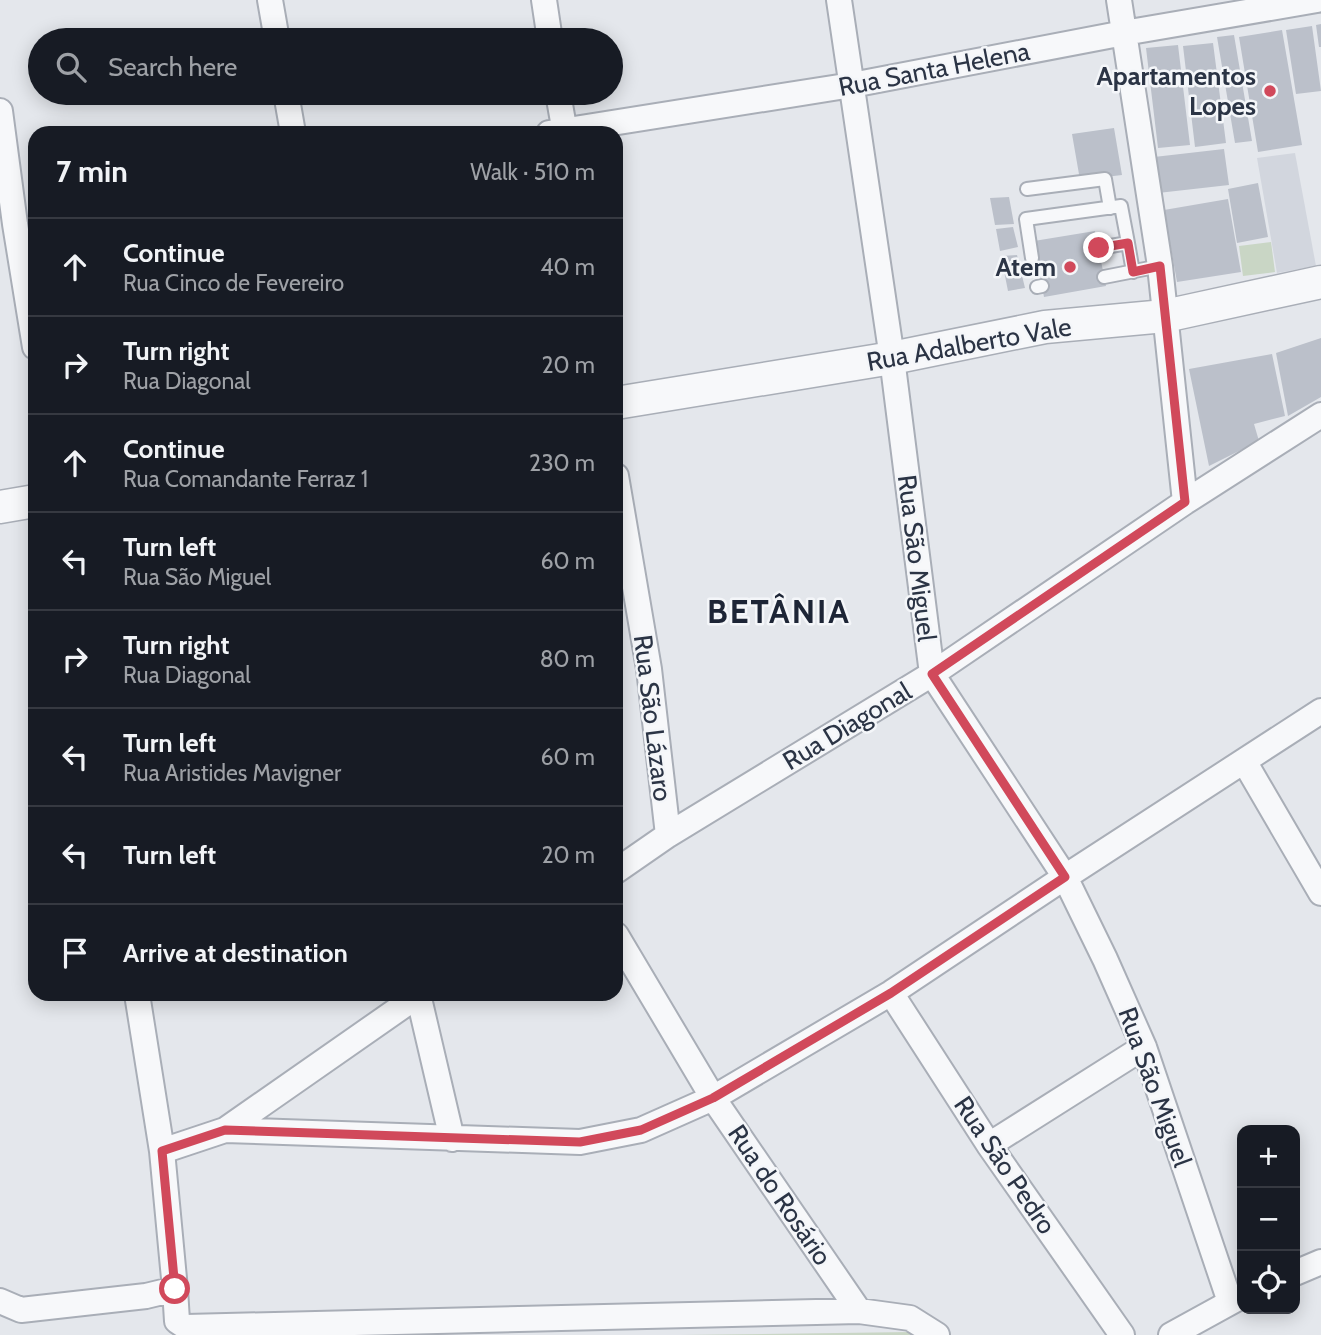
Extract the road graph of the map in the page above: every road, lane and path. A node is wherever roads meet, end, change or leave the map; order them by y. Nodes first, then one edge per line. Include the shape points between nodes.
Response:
1 (270, 0) edge
2 (544, 0) edge
3 (839, 0) edge
4 (1119, 0) edge
5 (1317, 0) edge
6 (275, 28) edge
7 (548, 28) edge
8 (1124, 33) junction
9 (852, 85) junction
10 (288, 105) edge
11 (558, 105) edge
12 (0, 111) edge
13 (292, 126) edge
14 (559, 126) edge
15 (596, 126) edge
16 (1027, 189) dead end
17 (1110, 208) junction
18 (17, 224) edge
19 (1128, 243) junction
20 (1099, 248) dead end
21 (1032, 258) dead end
22 (1160, 266) junction
23 (1133, 272) junction
24 (1104, 277) dead end
25 (1321, 282) edge
26 (28, 299) edge
27 (1165, 316) junction
28 (892, 358) junction
29 (623, 402) edge
30 (1321, 415) edge
31 (1185, 502) junction
32 (28, 503) edge
33 (0, 507) edge
34 (623, 517) edge
35 (932, 674) junction
36 (1321, 711) edge
37 (1244, 761) junction
38 (668, 835) junction
39 (623, 866) edge
40 (1065, 877) junction
41 (1321, 893) edge
42 (623, 947) edge
43 (891, 993) junction
44 (138, 1001) edge
45 (409, 1001) edge
46 (421, 1001) edge
47 (1144, 1048) junction
48 (713, 1098) junction
49 (225, 1130) junction
50 (453, 1139) junction
51 (989, 1145) junction
52 (162, 1151) junction
53 (1321, 1262) edge
54 (1300, 1271) edge
55 (175, 1289) junction
56 (1236, 1299) edge
57 (0, 1301) edge
58 (859, 1311) junction
59 (937, 1335) edge
60 (1122, 1335) edge
61 (1171, 1335) edge

1 - 6 street
2 - 7 street
3 - 9 street, Rua São Miguel
4 - 8 street
5 - 8 street, Rua Santa Helena
8 - 9 street, Rua Santa Helena
8 - 22 street
9 - 15 street, Rua Santa Helena
9 - 28 street, Rua São Miguel
10 - 13 street
11 - 14 street
12 - 18 street
16 - 17 lane via 1105,179
17 - 19 lane via 1121,206
17 - 21 lane via 1026,219
18 - 26 street
19 - 20 lane
19 - 23 lane
22 - 23 lane
22 - 27 street
23 - 24 lane
25 - 27 street, Rua Adalberto Vale
27 - 28 street, Rua Adalberto Vale via 1045,327
27 - 31 street
28 - 29 street, Rua Adalberto Vale
28 - 35 street, Rua São Miguel
30 - 31 street, Rua Diagonal
31 - 35 street, Rua Diagonal
32 - 33 street
34 - 38 street, Rua São Lázaro via 649,669
35 - 38 street, Rua Diagonal
35 - 40 street, Rua São Miguel
36 - 37 street
37 - 40 street
37 - 41 street
38 - 39 street, Rua Diagonal
40 - 43 street
40 - 47 street, Rua São Miguel
42 - 48 street, Rua do Rosário
43 - 48 street
43 - 51 street, Rua São Pedro
44 - 52 street
45 - 49 street
46 - 50 street
47 - 51 street
47 - 56 street, Rua São Miguel
48 - 50 street via 641,1130 580,1142
48 - 58 street, Rua do Rosário
49 - 50 street
49 - 52 street
51 - 60 street, Rua São Pedro
52 - 55 street
53 - 54 street
55 - 57 street via 21,1310
55 - 58 street via 177,1321 186,1327
56 - 61 street
58 - 59 street via 911,1318

